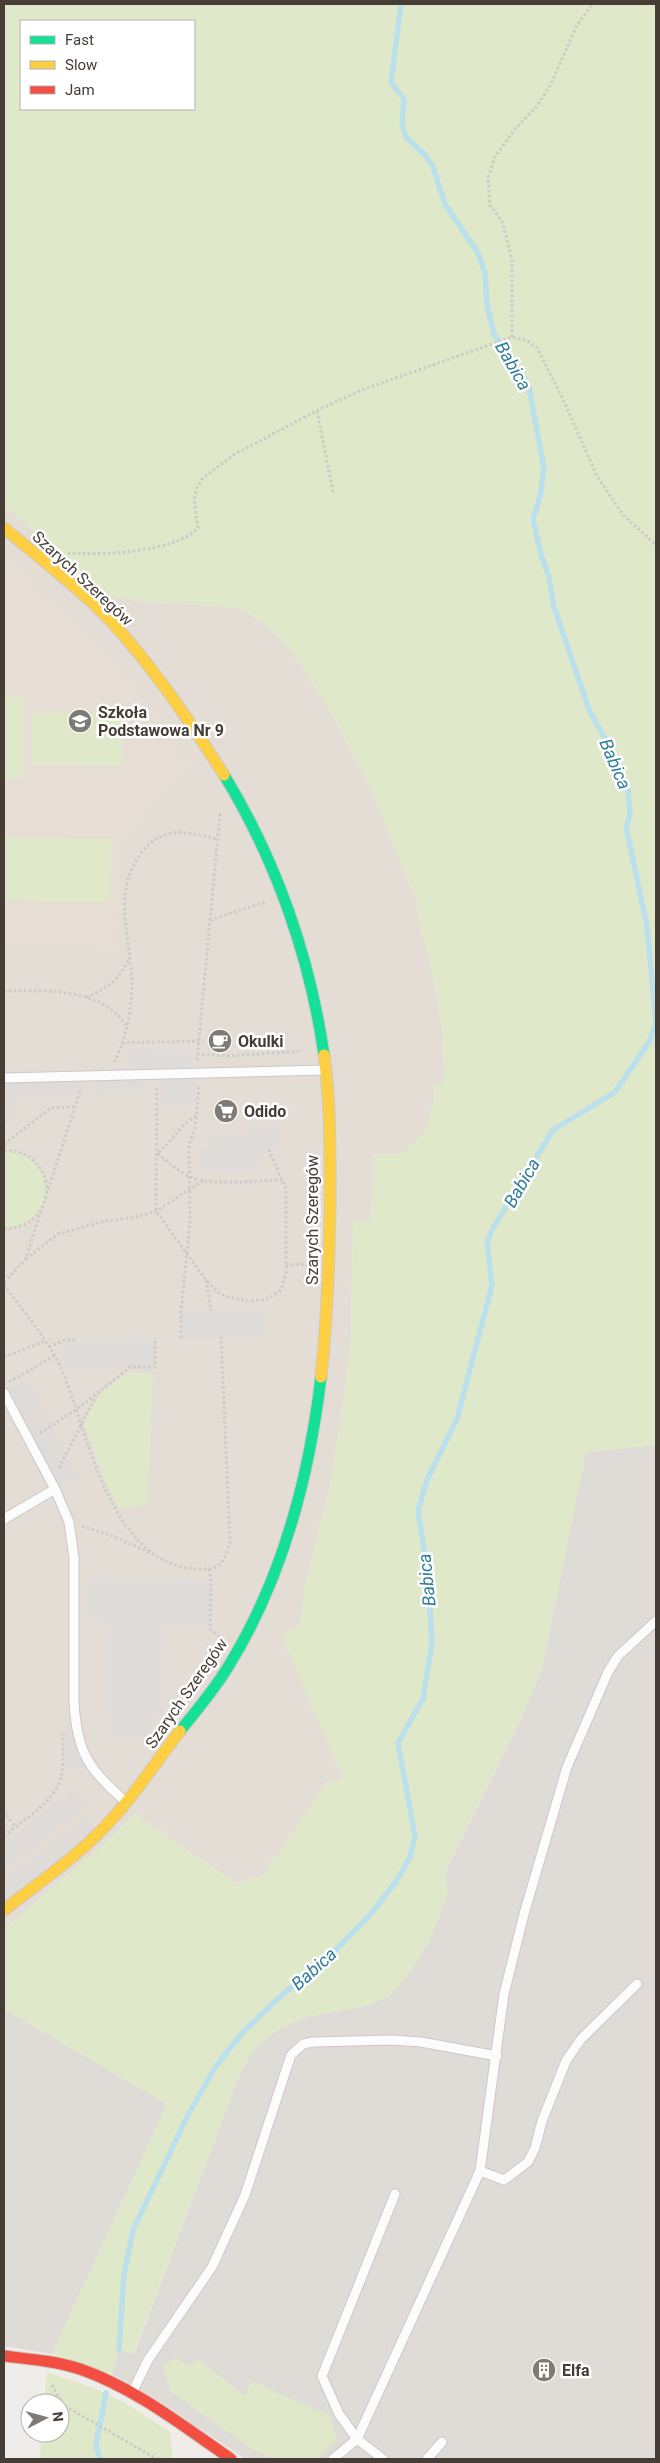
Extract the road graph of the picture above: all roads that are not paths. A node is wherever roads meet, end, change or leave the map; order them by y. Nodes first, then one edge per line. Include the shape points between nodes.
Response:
1 (4, 528) edge
2 (326, 1070) junction
3 (4, 1078) edge
4 (4, 1393) edge
5 (54, 1485) junction
6 (4, 1519) edge
7 (656, 1621) edge
8 (126, 1802) junction
9 (4, 1910) edge
10 (638, 1984) dead end
11 (497, 2056) junction
12 (480, 2170) junction
13 (395, 2194) dead end
14 (4, 2356) edge
15 (129, 2392) junction
16 (357, 2439) junction
17 (442, 2442) dead end
18 (231, 2459) edge
19 (333, 2459) edge
20 (383, 2459) edge
21 (427, 2459) edge

1 - 2 street, Szarych Szeregów via 111,621 194,730 234,795 263,847 304,962 322,1037
2 - 3 lane
2 - 8 street, Szarych Szeregów via 330,1226 326,1347 314,1434 301,1494 274,1580 233,1659
4 - 5 lane
5 - 6 lane
5 - 8 lane via 69,1522 74,1558 75,1722 85,1756 94,1772
7 - 11 lane via 618,1656 608,1672 567,1767 506,1985
8 - 9 street, Szarych Szeregów via 103,1829
10 - 12 lane via 581,2040 566,2061 528,2162 504,2180
11 - 12 lane
11 - 15 lane via 392,2040 313,2042 296,2049 291,2055 245,2195 212,2267
12 - 16 lane
13 - 16 lane via 322,2376 339,2414
14 - 15 street via 52,2362 91,2373
15 - 18 street
16 - 19 lane
16 - 20 lane
17 - 21 lane

